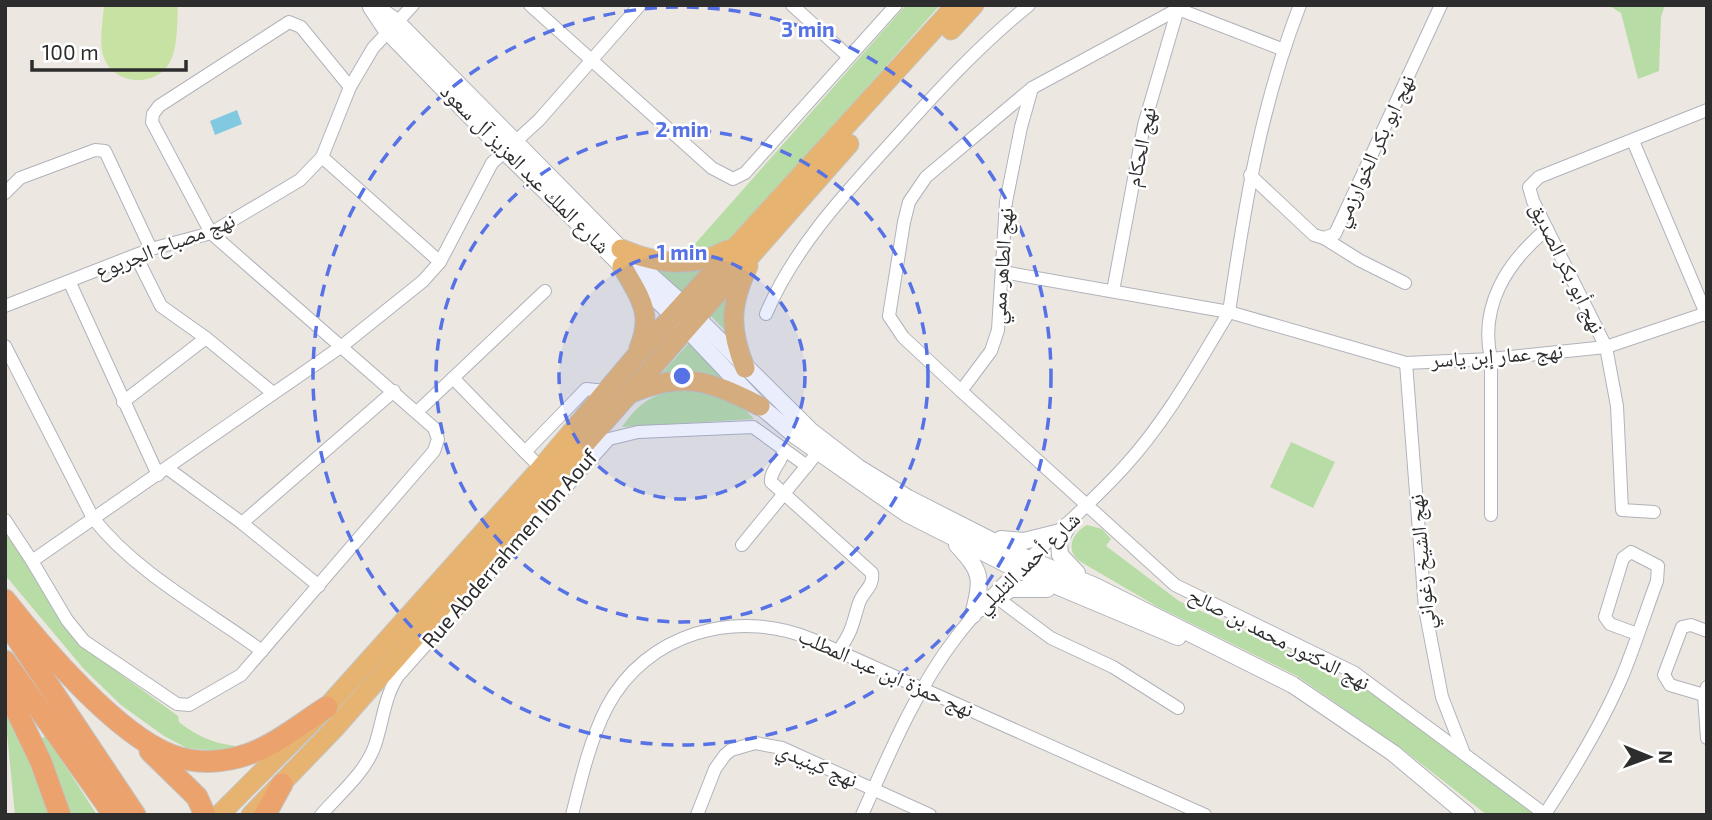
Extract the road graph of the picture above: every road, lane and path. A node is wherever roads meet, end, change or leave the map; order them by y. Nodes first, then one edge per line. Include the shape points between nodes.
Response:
1 (371, 5) edge
2 (413, 5) edge
3 (530, 5) edge
4 (640, 5) edge
5 (792, 5) edge
6 (897, 5) edge
7 (956, 5) edge
8 (974, 5) edge
9 (1029, 5) edge
10 (1300, 5) edge
11 (1441, 5) edge
12 (1178, 7) edge
13 (392, 27) junction
14 (1284, 50) junction
15 (849, 57) junction
16 (593, 62) junction
17 (350, 87) junction
18 (1032, 88) junction
19 (1707, 110) edge
20 (1633, 141) junction
21 (510, 147) junction
22 (322, 157) junction
23 (1250, 175) junction
24 (5, 193) edge
25 (1547, 229) junction
26 (211, 233) junction
27 (1325, 238) junction
28 (746, 247) junction
29 (151, 250) junction
30 (136, 256) junction
31 (621, 257) junction
32 (440, 262) junction
33 (1003, 272) junction
34 (70, 282) junction
35 (1405, 283) dead end
36 (545, 291) dead end
37 (1113, 291) junction
38 (5, 306) edge
39 (1230, 312) junction
40 (766, 314) dead end
41 (1706, 314) edge
42 (684, 317) junction
43 (206, 338) junction
44 (5, 346) edge
45 (342, 346) junction
46 (1606, 347) junction
47 (636, 356) junction
48 (1491, 359) junction
49 (1406, 363) junction
50 (745, 368) junction
51 (453, 378) junction
52 (394, 391) junction
53 (961, 391) junction
54 (273, 393) junction
55 (615, 393) junction
56 (123, 402) junction
57 (760, 406) junction
58 (417, 412) junction
59 (783, 450) junction
60 (525, 452) junction
61 (818, 452) junction
62 (807, 466) junction
63 (541, 468) junction
64 (162, 472) junction
65 (784, 495) junction
66 (1087, 505) junction
67 (1654, 512) dead end
68 (1491, 515) dead end
69 (93, 518) junction
70 (5, 520) edge
71 (242, 523) junction
72 (1064, 528) junction
73 (948, 535) junction
74 (988, 537) junction
75 (741, 545) dead end
76 (32, 561) junction
77 (1022, 564) junction
78 (1093, 585) junction
79 (319, 586) junction
80 (1074, 595) junction
81 (996, 597) junction
82 (5, 600) edge
83 (976, 613) junction
84 (5, 620) edge
85 (1707, 631) edge
86 (1637, 634) junction
87 (839, 650) junction
88 (262, 651) junction
89 (5, 661) edge
90 (5, 687) edge
91 (923, 689) junction
92 (1705, 691) edge
93 (327, 707) junction
94 (1178, 708) dead end
95 (136, 738) junction
96 (1707, 738) edge
97 (1465, 756) junction
98 (282, 784) junction
99 (873, 789) junction
100 (1545, 814) edge
101 (60, 815) edge
102 (114, 815) edge
103 (135, 815) edge
104 (205, 815) edge
105 (219, 815) edge
106 (251, 815) edge
107 (265, 815) edge
108 (321, 815) edge
109 (572, 815) edge
110 (697, 815) edge
111 (862, 815) edge
112 (930, 815) edge
113 (1205, 815) edge
114 (1452, 815) edge
115 (1467, 815) edge

1 - 13 main road, شارع الملك عبد العزيز آل سعود
2 - 13 street, نهج مصباح الجربوع
3 - 16 street
4 - 16 street
5 - 15 street
6 - 15 street
7 - 28 highway
8 - 28 highway via 794,207
9 - 40 street via 981,44 842,197 776,290
10 - 14 street
11 - 27 street, نهج ابو بكر الخوارزمي via 1339,230
12 - 14 street
12 - 18 street
12 - 37 street, نهج الحكام via 1144,125
13 - 17 street, نهج مصباح الجربوع via 373,48
13 - 21 main road, شارع الملك عبد العزيز آل سعود
14 - 23 street
15 - 16 street via 745,173 733,179 712,168
16 - 21 street
17 - 22 street, نهج مصباح الجربوع
17 - 26 street via 293,21 159,106 153,114 156,134
18 - 33 street, نهج الطاهر ممي via 1006,202
18 - 53 street via 931,172 918,187 904,222 889,316 895,328
19 - 20 street, نهج أبو بكر الصديق
20 - 25 street, نهج أبو بكر الصديق via 1530,183 1530,194
20 - 41 street
21 - 31 main road, شارع الملك عبد العزيز آل سعود
21 - 32 street via 481,180
22 - 26 street, نهج مصباح الجربوع via 300,180
22 - 32 street
23 - 27 street, نهج ابو بكر الخوارزمي via 1314,235
23 - 39 street
24 - 29 street via 27,176 95,150 105,151
25 - 46 street, نهج أبو بكر الصديق
25 - 48 street via 1514,261 1497,290 1486,336
26 - 29 street, نهج مصباح الجربوع
26 - 45 street
27 - 35 street
28 - 31 highway via 693,262
28 - 42 highway
28 - 50 highway via 733,315 734,341
29 - 30 street, نهج مصباح الجربوع
30 - 34 street, نهج مصباح الجربوع
30 - 43 street via 161,306
31 - 42 main road, شارع الملك عبد العزيز آل سعود
31 - 47 highway via 647,319
32 - 45 street via 400,302
33 - 37 street, نهج عمار إبن ياسر
33 - 53 street, نهج الطاهر ممي via 995,340
34 - 38 street, نهج مصباح الجربوع
34 - 56 street
36 - 51 street
37 - 39 street, نهج عمار إبن ياسر
39 - 49 street, نهج عمار إبن ياسر
39 - 66 street, شارع أحمد التليلي via 1160,425
41 - 46 street, نهج عمار إبن ياسر
42 - 47 highway
42 - 50 main road
42 - 55 highway
42 - 57 main road
43 - 54 street
43 - 56 street
44 - 69 street
45 - 52 street
45 - 54 street
46 - 48 street, نهج عمار إبن ياسر
46 - 67 street, نهج أبو بكر الصديق via 1616,406 1622,510
47 - 55 highway
48 - 49 street, نهج عمار إبن ياسر
48 - 68 street
49 - 97 street, نهج الشيخ زغواني via 1424,609 1442,697
50 - 74 main road via 810,430 859,468
51 - 58 street
51 - 60 street
52 - 58 street
52 - 71 street
53 - 66 street
54 - 64 street
55 - 57 highway via 691,379
55 - 60 street via 586,389
55 - 63 highway
55 - 98 highway
56 - 64 street
57 - 61 main road
58 - 79 street via 437,434 434,451
59 - 62 street, Rue Abderrahmen Ibn Aouf
59 - 65 street via 770,479
59 - 108 street, Rue Abderrahmen Ibn Aouf via 764,432 747,427 638,432 603,443 398,677 367,762
60 - 63 street
61 - 62 street
61 - 73 main road via 892,505
62 - 65 street
63 - 93 highway
64 - 69 street
64 - 71 street
65 - 75 street
65 - 87 street via 872,573 856,621
66 - 72 street, شارع أحمد التليلي
66 - 97 street, نهج الدكتور محمد بن صالح via 1175,585 1355,673
69 - 76 street
69 - 88 street via 124,552
70 - 76 street
71 - 79 street
72 - 74 main road via 1024,541
72 - 77 street, شارع أحمد التليلي
72 - 78 main road via 1059,542 1063,562
73 - 77 main road
73 - 83 main road via 980,576
74 - 77 main road
76 - 88 street via 84,641 177,704 189,705 233,681
77 - 78 main road
77 - 80 main road
77 - 83 street, شارع أحمد التليلي
78 - 115 main road via 1293,685 1393,753
79 - 88 street
80 - 81 main road via 1023,586
80 - 114 main road via 1219,655 1289,692 1389,762
81 - 83 main road
81 - 94 street via 1051,638 1113,667
82 - 95 highway
83 - 91 street, شارع أحمد التليلي
84 - 103 highway
85 - 92 street via 1682,627 1664,675 1670,685
86 - 86 street via 1658,566 1631,552 1623,558 1605,617 1610,624
86 - 100 street via 1605,714
87 - 91 street, نهج حمزة ابن عبد المطلب
87 - 109 street, نهج حمزة ابن عبد المطلب via 794,632 750,624 697,633 654,654 630,675 606,709
89 - 102 highway
90 - 101 highway
91 - 99 street, شارع أحمد التليلي
91 - 113 street, نهج حمزة ابن عبد المطلب
92 - 96 street
93 - 95 highway via 269,744 220,761 179,758
93 - 105 highway
95 - 104 highway via 197,797
97 - 100 street, نهج الدكتور محمد بن صالح
98 - 106 highway
98 - 107 highway
99 - 110 street, نهج كينيدي via 782,748 755,743 725,755
99 - 111 street, شارع أحمد التليلي
99 - 112 street, نهج كينيدي

